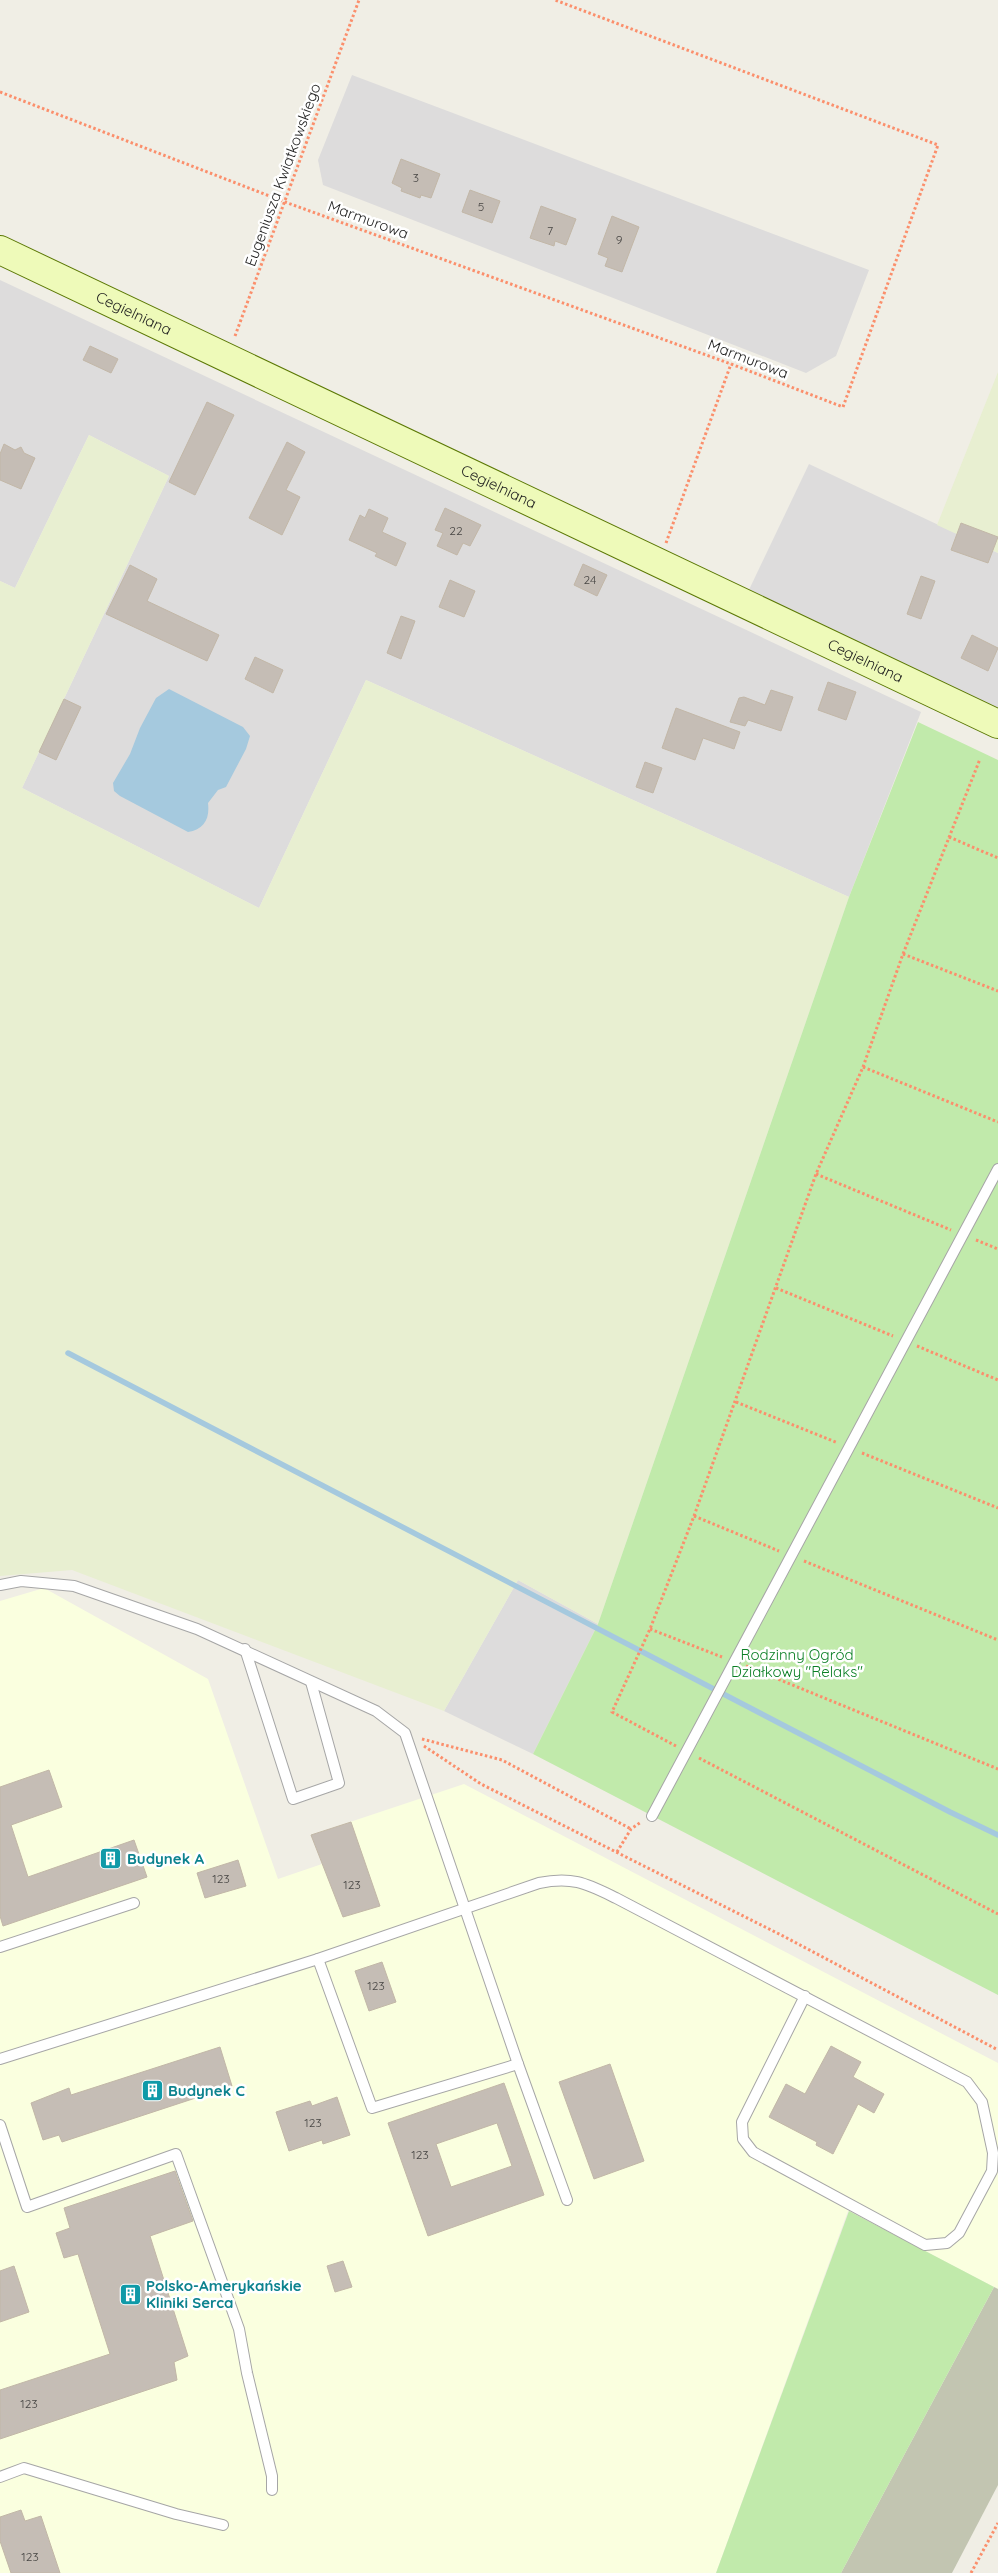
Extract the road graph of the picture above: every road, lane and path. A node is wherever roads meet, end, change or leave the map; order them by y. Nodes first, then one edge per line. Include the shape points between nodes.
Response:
1 (360, 0) edge
2 (554, 0) edge
3 (0, 92) edge
4 (285, 202) junction
5 (0, 250) edge
6 (227, 358) junction
7 (731, 364) junction
8 (659, 562) junction
9 (998, 724) edge
10 (980, 759) dead end
11 (949, 837) junction
12 (998, 858) edge
13 (903, 954) junction
14 (998, 991) edge
15 (863, 1067) junction
16 (998, 1122) edge
17 (998, 1169) edge
18 (816, 1174) junction
19 (963, 1235) junction
20 (998, 1250) edge
21 (776, 1288) junction
22 (906, 1342) junction
23 (998, 1380) edge
24 (736, 1402) junction
25 (849, 1447) junction
26 (998, 1508) edge
27 (694, 1516) junction
28 (793, 1556) junction
29 (0, 1585) edge
30 (650, 1629) junction
31 (998, 1640) edge
32 (245, 1649) junction
33 (734, 1661) junction
34 (311, 1682) junction
35 (405, 1733) junction
36 (688, 1752) junction
37 (998, 1769) edge
38 (652, 1816) joint
39 (631, 1829) junction
40 (617, 1852) junction
41 (134, 1903) dead end
42 (464, 1908) junction
43 (998, 1914) edge
44 (0, 1947) edge
45 (318, 1959) junction
46 (804, 1996) junction
47 (998, 2050) edge
48 (0, 2059) edge
49 (518, 2064) junction
50 (0, 2125) edge
51 (567, 2200) dead end
52 (0, 2477) edge
53 (272, 2490) dead end
54 (998, 2523) edge
55 (223, 2525) dead end
56 (971, 2573) edge

1 - 4 path, Eugeniusza Kwiatkowskiego
2 - 7 path, Marmurowa via 938,145 843,407
3 - 4 path, Marmurowa
4 - 6 path, Eugeniusza Kwiatkowskiego
4 - 7 path, Marmurowa
5 - 6 street, Cegielniana
6 - 8 street, Cegielniana
7 - 8 path
8 - 9 street, Cegielniana
10 - 11 path
11 - 12 path
11 - 13 path
13 - 14 path
13 - 15 path
15 - 16 path
15 - 18 path
17 - 19 lane
18 - 19 path
18 - 21 path
19 - 20 path
19 - 22 lane
21 - 22 path
21 - 24 path
22 - 23 path
22 - 25 lane
24 - 25 path
24 - 27 path
25 - 26 path
25 - 28 lane
27 - 28 path
27 - 30 path
28 - 31 path
28 - 33 lane
29 - 32 lane via 21,1581 74,1586
30 - 33 path
30 - 36 path via 612,1712
32 - 34 lane
32 - 34 lane via 293,1799 339,1784
33 - 36 lane
33 - 37 path
34 - 35 lane via 376,1711
35 - 39 path via 502,1760
35 - 40 path via 481,1784
35 - 42 lane
36 - 38 lane
36 - 43 path
38 - 39 path
39 - 40 path
40 - 47 path
41 - 44 lane
42 - 45 lane
42 - 46 lane via 553,1880 582,1882
42 - 49 lane
45 - 48 lane
45 - 49 lane via 372,2108
46 - 46 lane via 967,2082 982,2102 993,2153 992,2171 959,2233 948,2243 925,2245 753,2152 743,2139 742,2122
49 - 51 lane
50 - 53 lane via 27,2207 176,2154 239,2329 272,2476
52 - 55 lane via 24,2468
54 - 56 path

